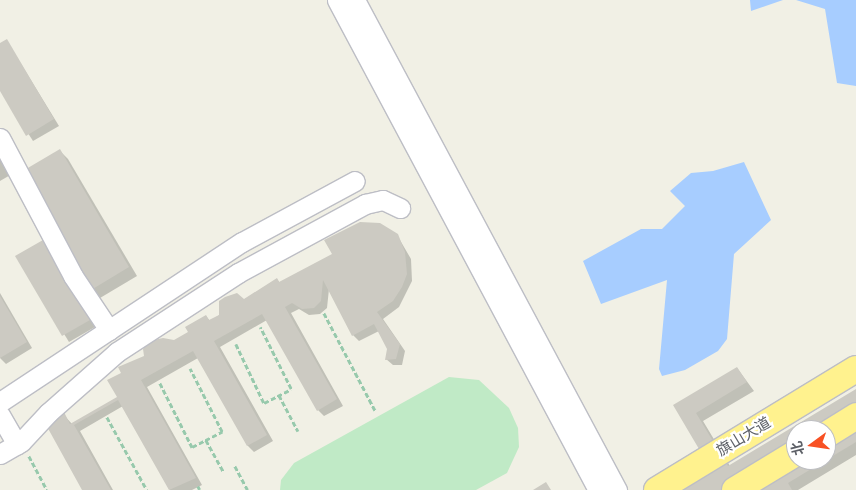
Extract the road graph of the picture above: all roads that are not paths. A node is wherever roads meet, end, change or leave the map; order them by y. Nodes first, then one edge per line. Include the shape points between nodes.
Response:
1 (337, 0) edge
2 (355, 0) edge
3 (0, 138) edge
4 (354, 181) dead end
5 (400, 208) dead end
6 (173, 285) junction
7 (186, 305) junction
8 (109, 330) junction
9 (856, 369) edge
10 (0, 402) edge
11 (0, 415) edge
12 (856, 416) edge
13 (836, 429) edge
14 (19, 443) junction
15 (0, 454) edge
16 (786, 459) edge
17 (598, 490) edge
18 (617, 490) edge
19 (657, 490) edge
20 (735, 490) edge

1 - 17 street
2 - 18 street
3 - 8 street via 72,276
4 - 6 street via 242,242
5 - 7 street via 383,200 365,204
6 - 7 street
6 - 8 street
7 - 14 street via 117,352
8 - 10 street
9 - 19 highway, 旗山大道
11 - 14 street
12 - 13 highway
14 - 15 street
16 - 20 highway

